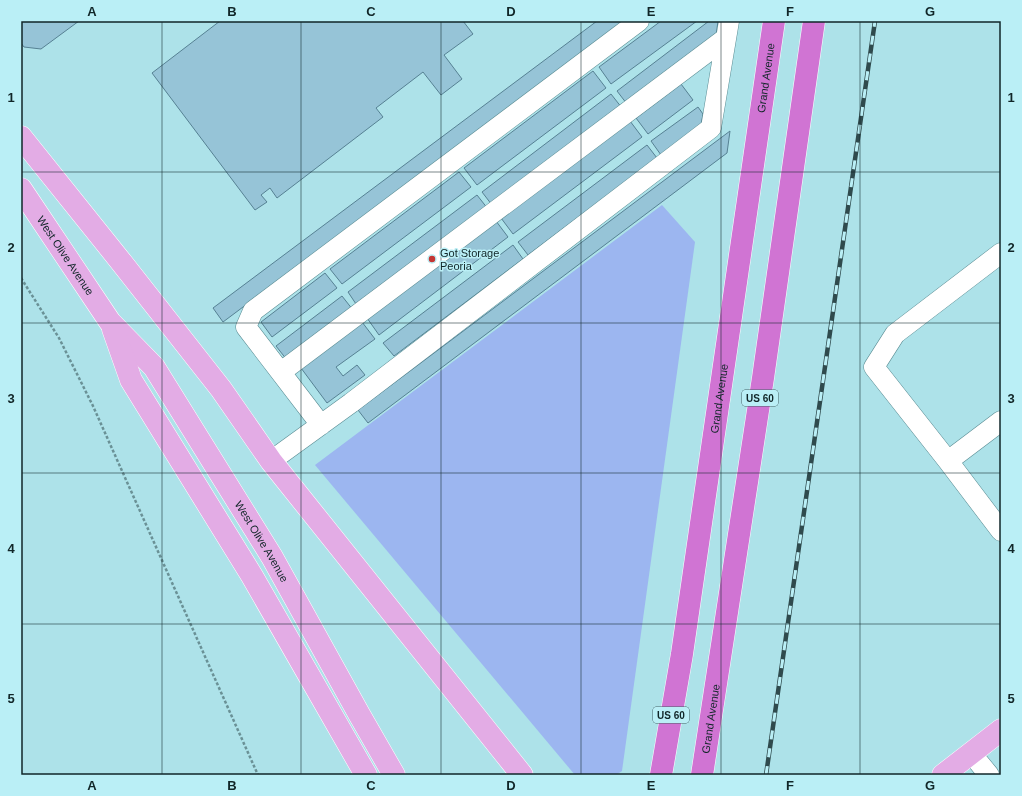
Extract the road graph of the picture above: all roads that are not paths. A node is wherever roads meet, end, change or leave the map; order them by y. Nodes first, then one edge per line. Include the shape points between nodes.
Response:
1 (639, 21) edge
2 (774, 21) edge
3 (814, 21) edge
4 (727, 30) edge
5 (21, 137) edge
6 (21, 189) edge
7 (1001, 253) edge
8 (110, 322) junction
9 (281, 372) junction
10 (1001, 421) edge
11 (321, 425) junction
12 (271, 461) junction
13 (948, 461) junction
14 (1001, 531) edge
15 (1001, 730) edge
16 (972, 753) junction
17 (366, 775) edge
18 (394, 775) edge
19 (522, 775) edge
20 (661, 775) edge
21 (702, 775) edge
22 (943, 775) edge
23 (990, 775) edge

1 - 9 street via 253,311 246,327
2 - 20 highway, Grand Avenue / US 60 via 683,646
3 - 21 highway, Grand Avenue / US 60 via 762,386
4 - 9 street
4 - 11 street via 711,128
5 - 12 main road via 221,389
6 - 8 main road, West Olive Avenue
7 - 13 street via 895,334 874,367
8 - 17 main road, West Olive Avenue via 131,380 252,576
8 - 18 main road, West Olive Avenue via 154,367 272,557
9 - 11 street
10 - 13 street
11 - 12 street
12 - 19 main road
13 - 14 street
15 - 16 main road
16 - 22 main road
16 - 23 street

